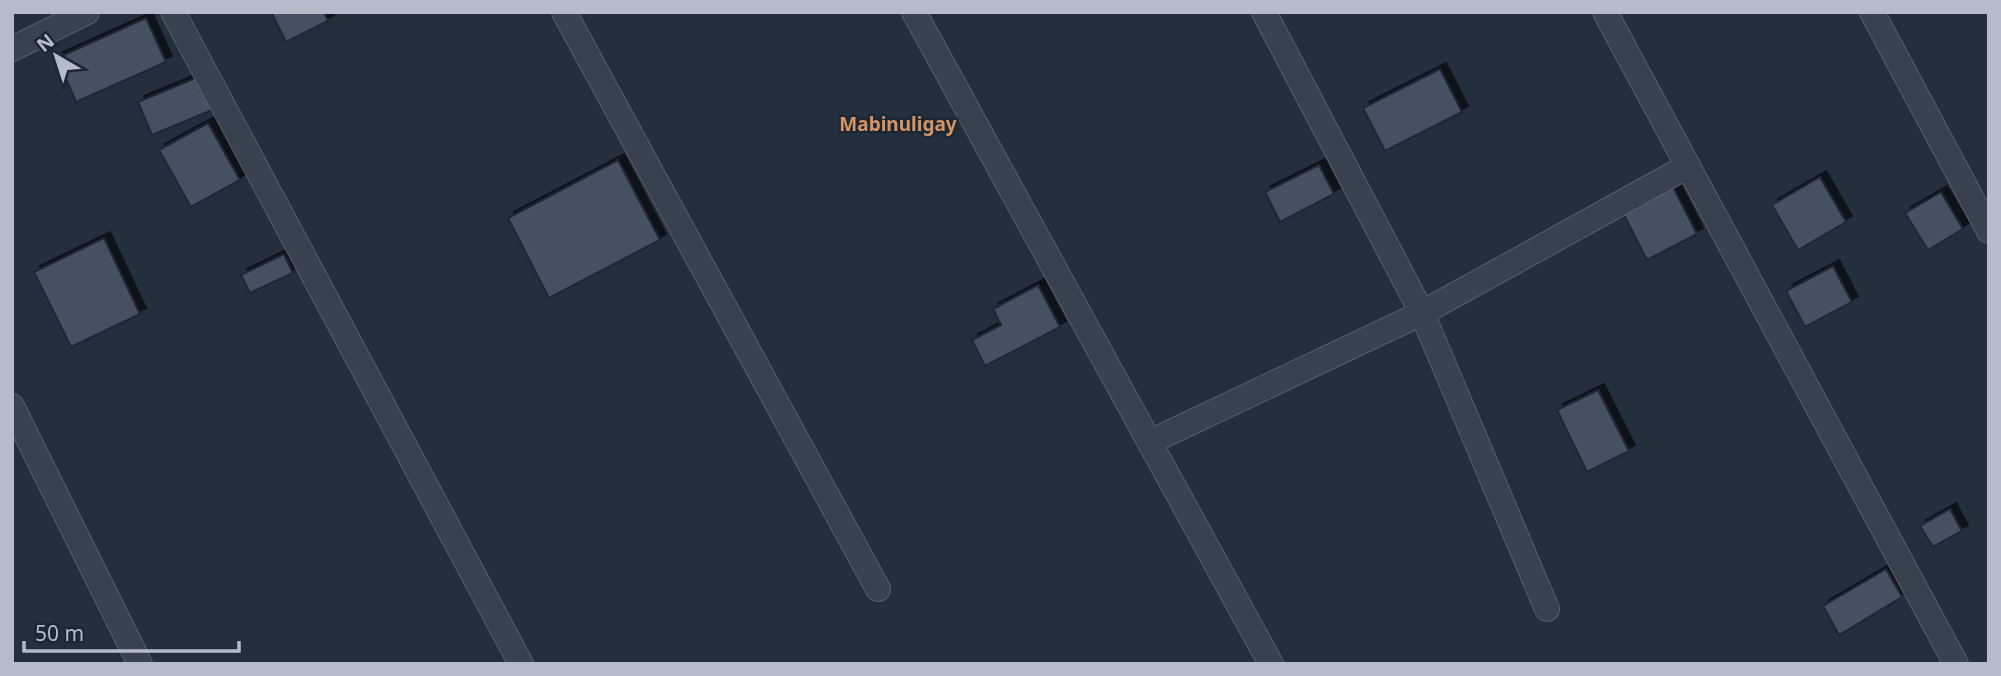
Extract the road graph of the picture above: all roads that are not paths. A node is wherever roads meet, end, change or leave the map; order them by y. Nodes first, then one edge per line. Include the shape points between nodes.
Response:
1 (87, 12) edge
2 (173, 12) edge
3 (564, 12) edge
4 (914, 12) edge
5 (1264, 12) edge
6 (1605, 12) edge
7 (1872, 12) edge
8 (12, 49) edge
9 (1688, 166) junction
10 (1989, 231) edge
11 (1422, 313) junction
12 (12, 406) edge
13 (1150, 442) junction
14 (878, 589) dead end
15 (1546, 609) dead end
16 (140, 664) edge
17 (521, 664) edge
18 (1270, 664) edge
19 (1956, 664) edge

1 - 8 street
2 - 17 street
3 - 14 street
4 - 13 street
5 - 11 street
6 - 9 street
7 - 10 street
9 - 11 street
9 - 19 street
11 - 13 street
11 - 15 street
12 - 16 street
13 - 18 street

